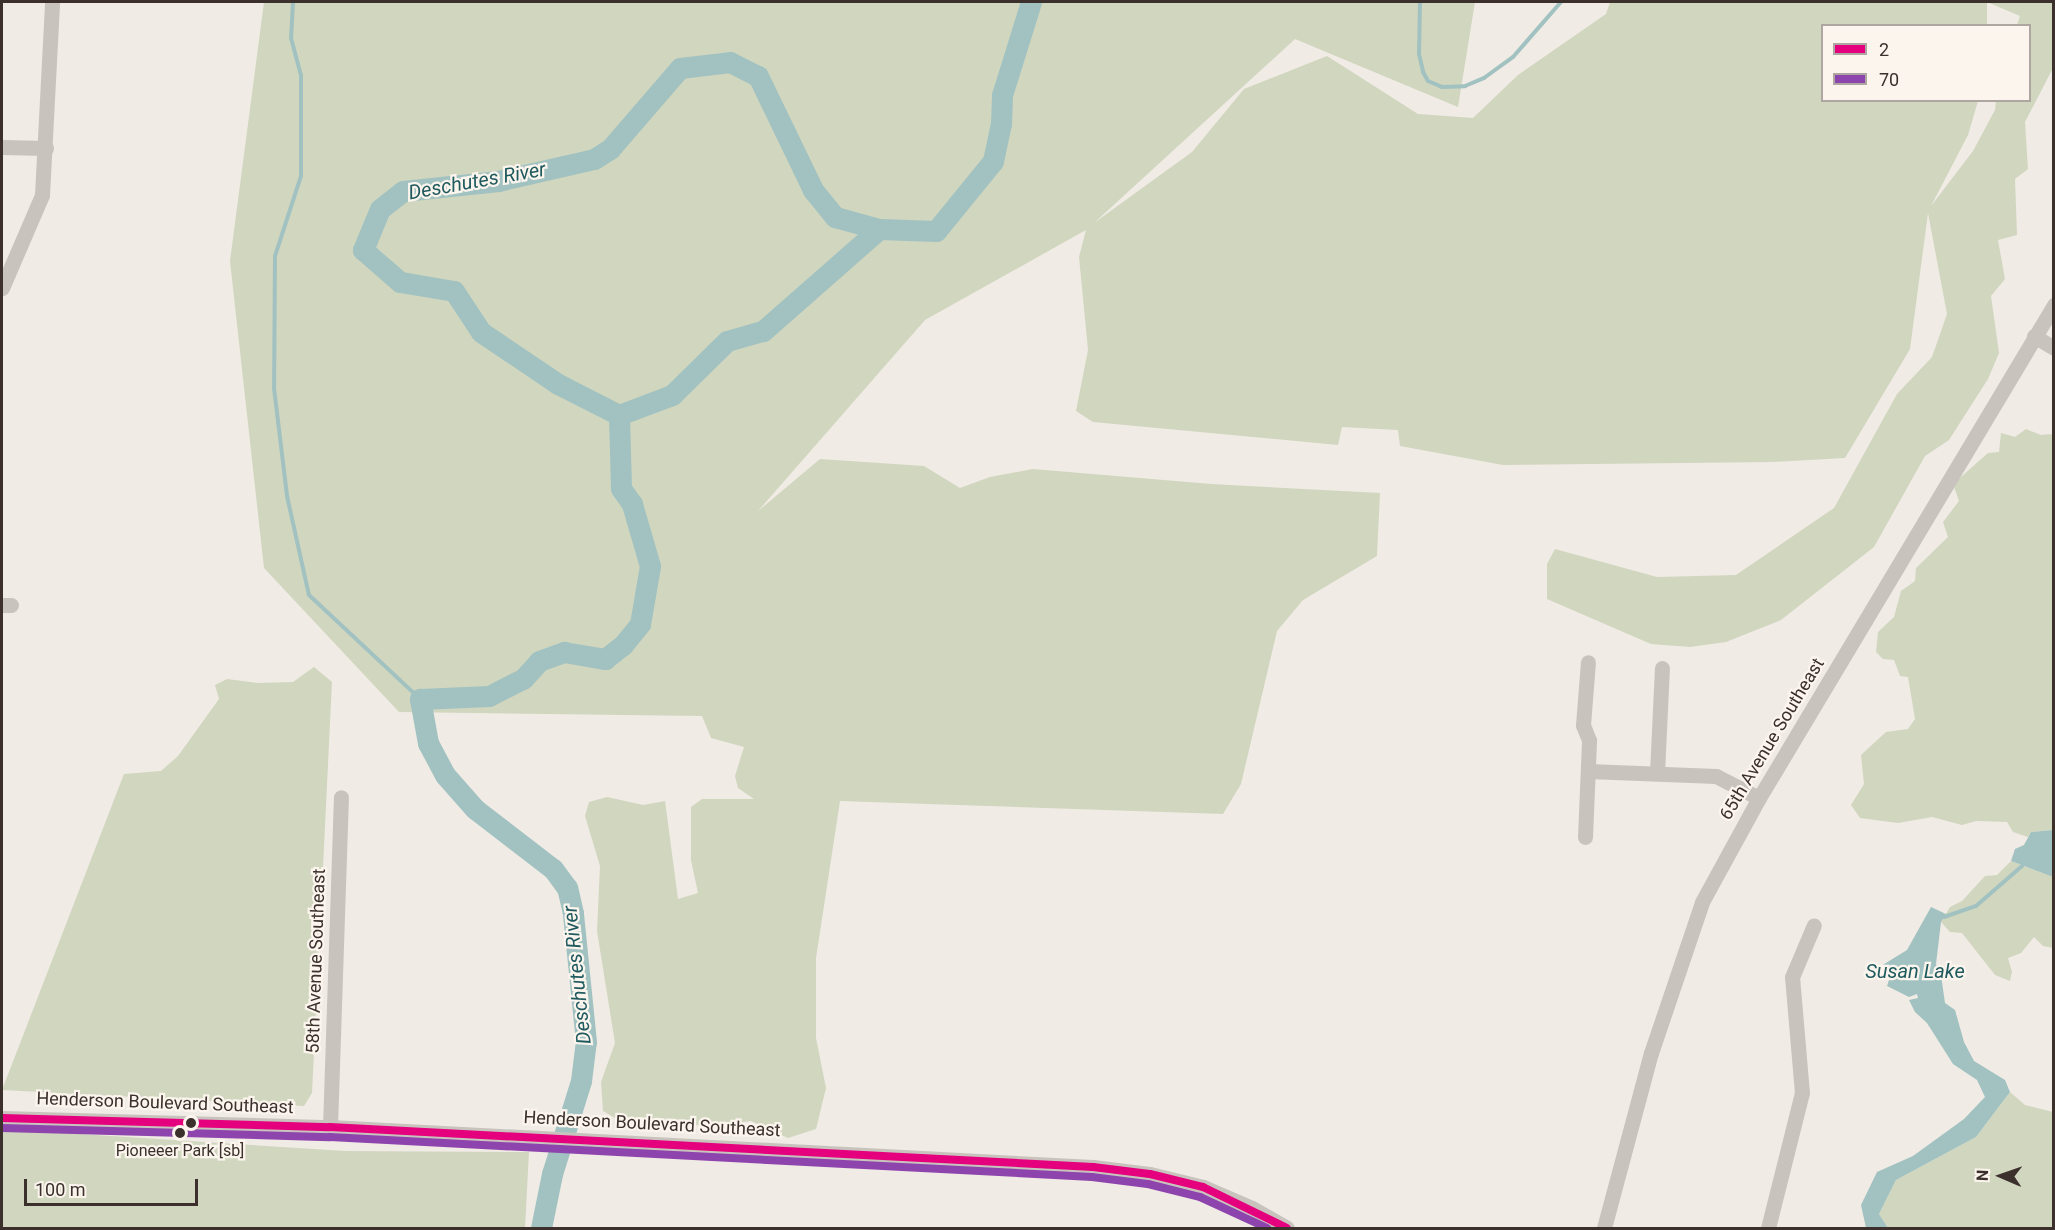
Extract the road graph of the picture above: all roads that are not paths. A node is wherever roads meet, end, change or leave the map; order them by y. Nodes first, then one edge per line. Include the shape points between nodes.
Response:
1 (52, 2) edge
2 (2, 147) edge
3 (46, 148) junction
4 (2, 288) edge
5 (2054, 305) edge
6 (2034, 336) junction
7 (2054, 348) edge
8 (1588, 662) dead end
9 (1662, 668) dead end
10 (1588, 771) junction
11 (1657, 773) junction
12 (341, 796) dead end
13 (1759, 798) junction
14 (1585, 837) dead end
15 (1814, 925) dead end
16 (2, 1118) edge
17 (330, 1127) junction
18 (1287, 1228) edge
19 (1604, 1228) edge
20 (1768, 1228) edge

1 - 3 street
2 - 3 street
3 - 4 street via 42,195
5 - 6 street, 65th Avenue Southeast
6 - 7 street
6 - 13 street, 65th Avenue Southeast
8 - 10 street via 1583,725 1589,740
9 - 11 street
10 - 11 street
10 - 14 street
11 - 13 street via 1716,776
12 - 17 street, 58th Avenue Southeast
13 - 19 street, 65th Avenue Southeast via 1702,902 1683,950
15 - 20 street via 1792,977 1792,1017 1802,1063 1802,1093
16 - 17 street, Henderson Boulevard Southeast
17 - 18 street, Henderson Boulevard Southeast via 1150,1174 1228,1197

